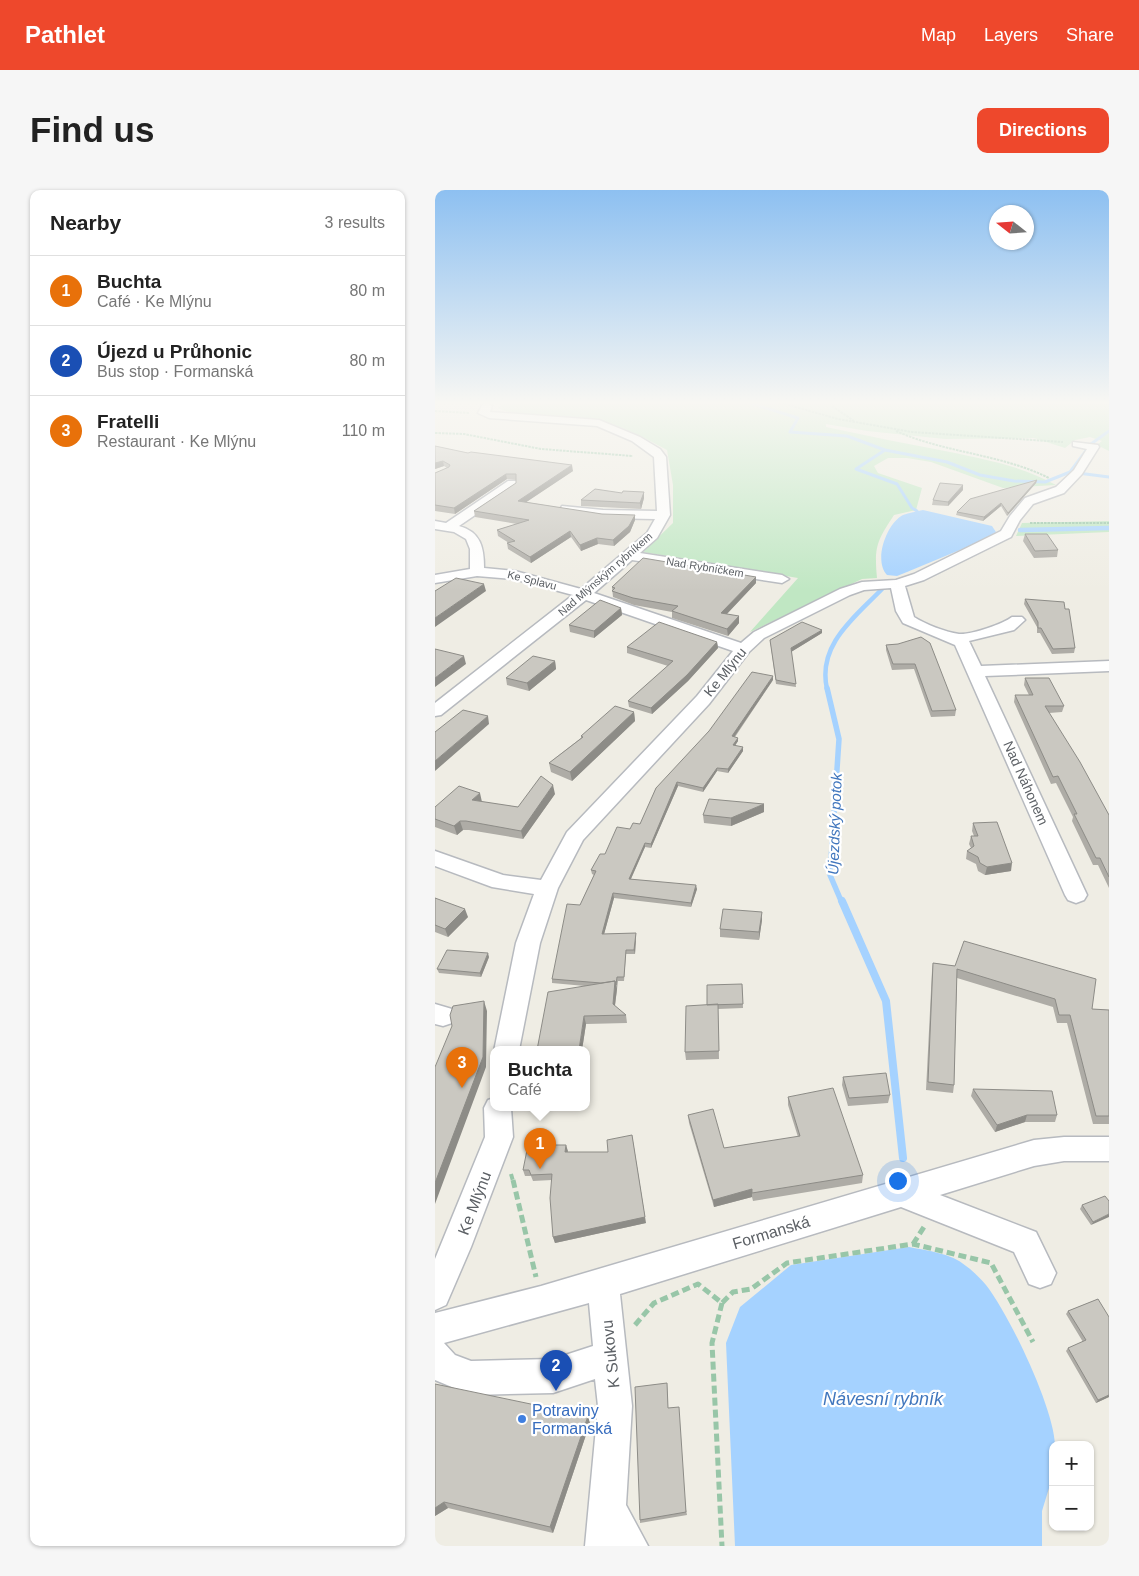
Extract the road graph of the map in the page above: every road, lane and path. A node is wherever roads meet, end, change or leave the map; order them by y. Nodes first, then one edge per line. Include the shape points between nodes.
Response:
1 (661, 465) edge
2 (1020, 465) edge
3 (1063, 465) edge
4 (1082, 465) edge
5 (512, 484) edge
6 (566, 509) edge
7 (664, 515) junction
8 (1012, 522) junction
9 (1109, 523) edge
10 (442, 526) edge
11 (629, 555) junction
12 (477, 572) junction
13 (435, 578) edge
14 (782, 579) dead end
15 (897, 584) junction
16 (584, 594) junction
17 (1017, 620) dead end
18 (958, 639) junction
19 (743, 649) junction
20 (1109, 666) edge
21 (976, 670) junction
22 (435, 710) edge
23 (435, 858) edge
24 (547, 888) junction
25 (1076, 895) dead end
26 (507, 1046) edge
27 (498, 1111) edge
28 (499, 1137) junction
29 (1109, 1149) edge
30 (901, 1193) junction
31 (1040, 1273) dead end
32 (603, 1283) junction
33 (435, 1294) edge
34 (541, 1302) junction
35 (722, 1303) junction
36 (435, 1328) edge
37 (1033, 1342) dead end
38 (621, 1344) junction
39 (435, 1356) edge
40 (607, 1529) edge
41 (629, 1546) edge
42 (722, 1546) edge

1 - 7 street
2 - 3 path via 1046,476
4 - 8 street, Ke Mlýnu via 1060,490 1029,501
5 - 10 street
6 - 7 street via 603,514
7 - 11 street, Nad Mlýnským rybníkem via 651,535
8 - 9 path
8 - 15 street, Ke Mlýnu via 1006,534 938,569
10 - 12 street via 472,537 478,545
11 - 14 street, Nad Rybníčkem
11 - 16 street, Nad Mlýnským rybníkem
12 - 13 street, Ke Splavu
12 - 16 street, Ke Splavu via 515,575
15 - 18 street via 905,617 911,623
15 - 19 street, Ke Mlýnu via 877,584 845,592 759,635
16 - 19 street, Ke Splavu
16 - 22 street, Nad Mlýnským rybníkem
17 - 18 street via 1009,627
18 - 21 street, Nad Náhonem
19 - 24 street, Ke Mlýnu via 703,700 574,837
20 - 21 street
21 - 25 street, Nad Náhonem
23 - 24 street via 501,882
24 - 26 street, Ke Mlýnu via 528,943
27 - 28 street, Ke Mlýnu
28 - 33 street, Ke Mlýnu
28 - 34 path via 518,1196
29 - 30 street, Formanská via 1064,1148 1034,1153
30 - 31 street via 1025,1242
30 - 32 street, Formanská
32 - 34 street, Formanská
32 - 38 street, K Sukovu
34 - 36 street, Formanská
35 - 37 path via 733,1292 751,1289 787,1263 913,1244 991,1263
35 - 38 path via 698,1284 653,1302 642,1312
35 - 42 path via 712,1343
38 - 39 street via 553,1376 471,1378 443,1367
38 - 40 street, K Sukovu
40 - 41 street

